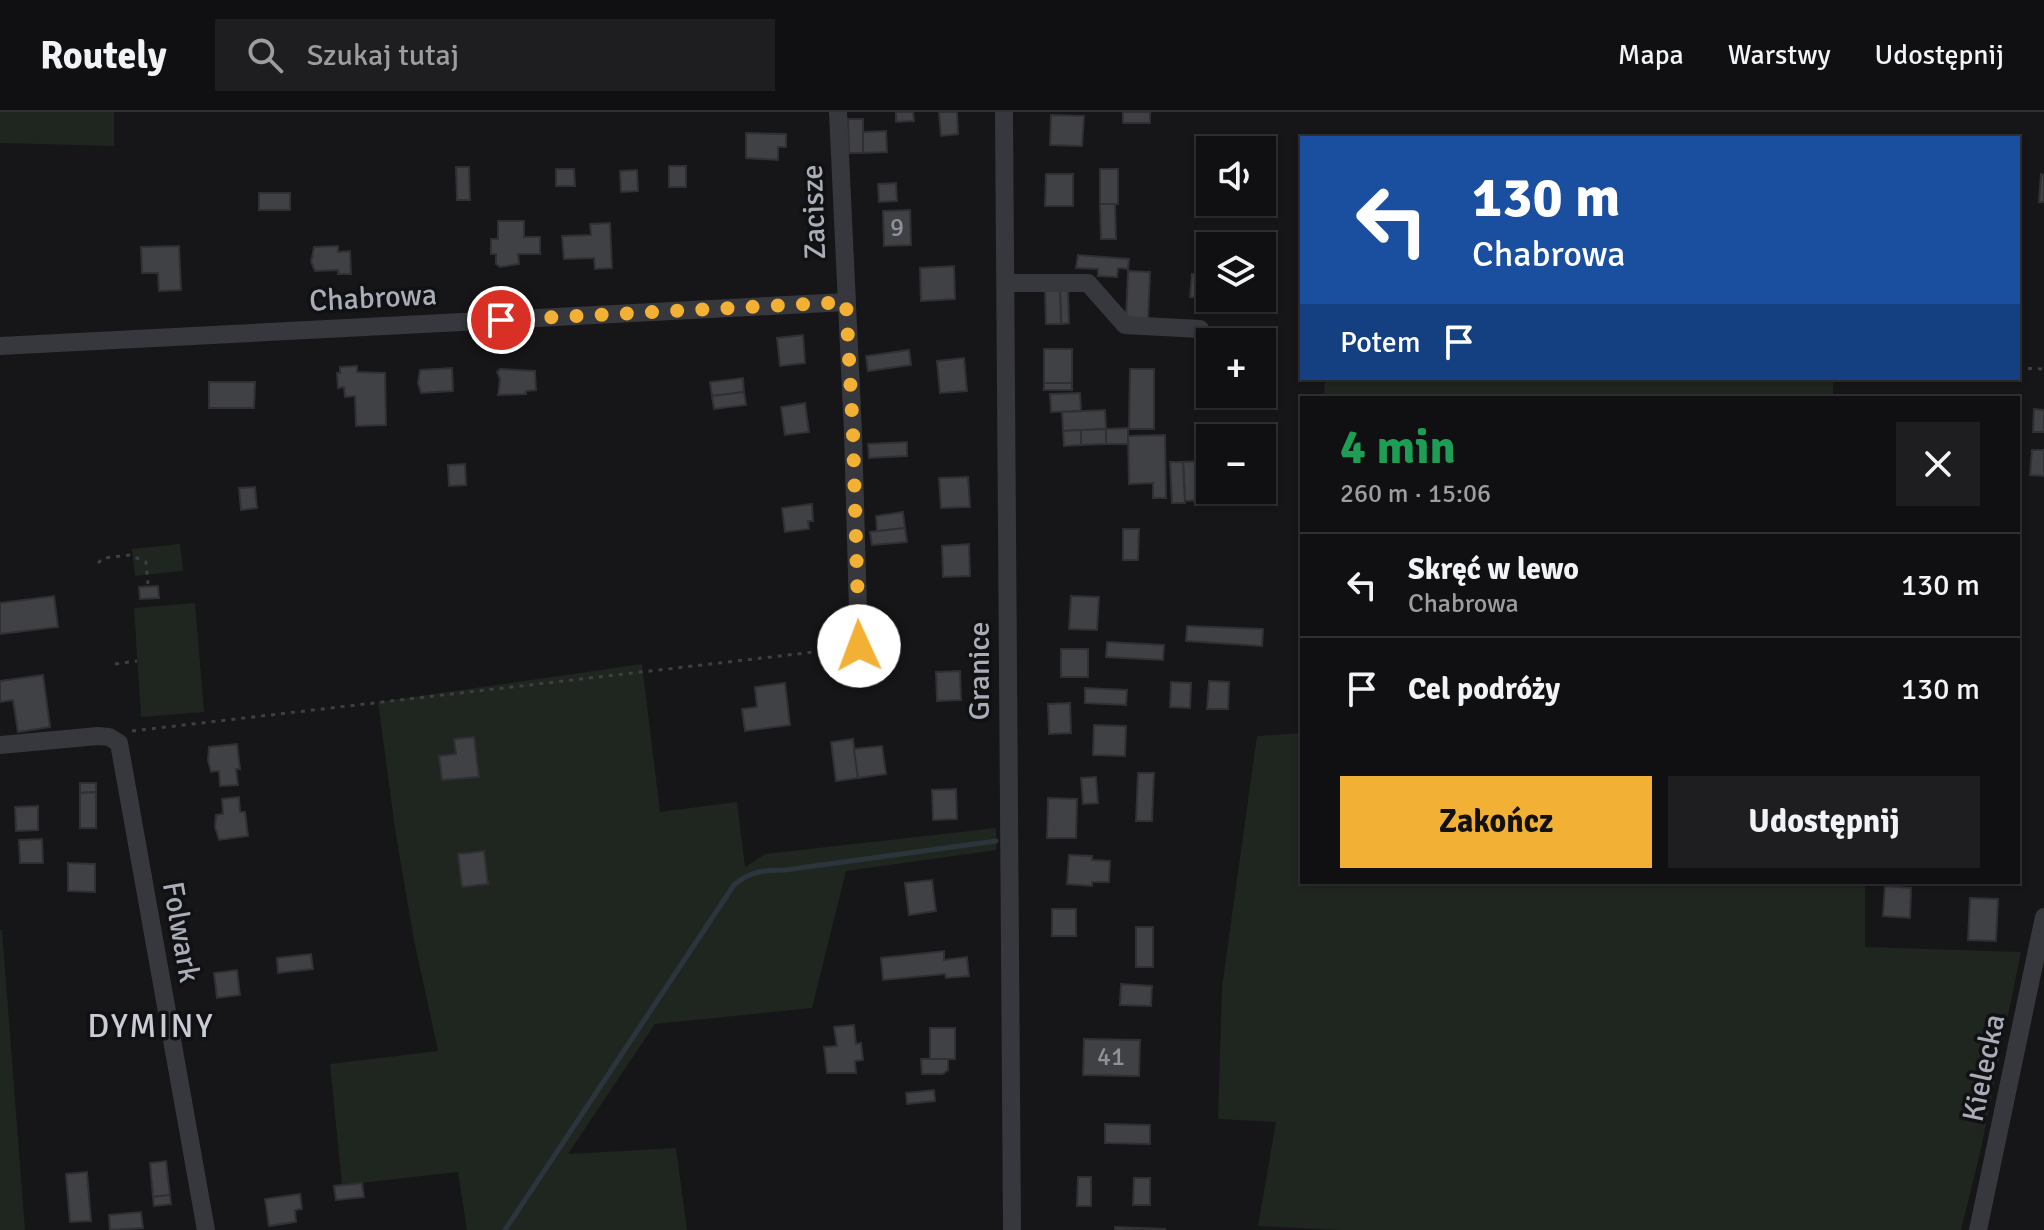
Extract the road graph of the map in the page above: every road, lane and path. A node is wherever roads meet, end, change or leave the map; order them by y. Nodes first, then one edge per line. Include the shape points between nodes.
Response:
1 (838, 112) edge
2 (1004, 112) edge
3 (1006, 283) junction
4 (846, 302) junction
5 (1196, 329) edge
6 (0, 346) edge
7 (2020, 368) edge
8 (2044, 369) edge
9 (98, 563) dead end
10 (148, 584) dead end
11 (859, 646) joint
12 (137, 661) dead end
13 (115, 664) dead end
14 (124, 735) junction
15 (0, 745) edge
16 (2044, 917) edge
17 (206, 1230) edge
18 (1012, 1230) edge
19 (1978, 1230) edge

1 - 4 street, Zacisze
2 - 3 street, Granice
3 - 5 street via 1088,283 1125,325
3 - 18 street, Granice
4 - 6 street, Chabrowa
4 - 11 street, Zacisze
7 - 8 path
9 - 10 path via 130,555 146,562
11 - 14 path
12 - 13 path
14 - 15 street
14 - 17 street, Folwark via 119,743
16 - 19 street, Kielecka

